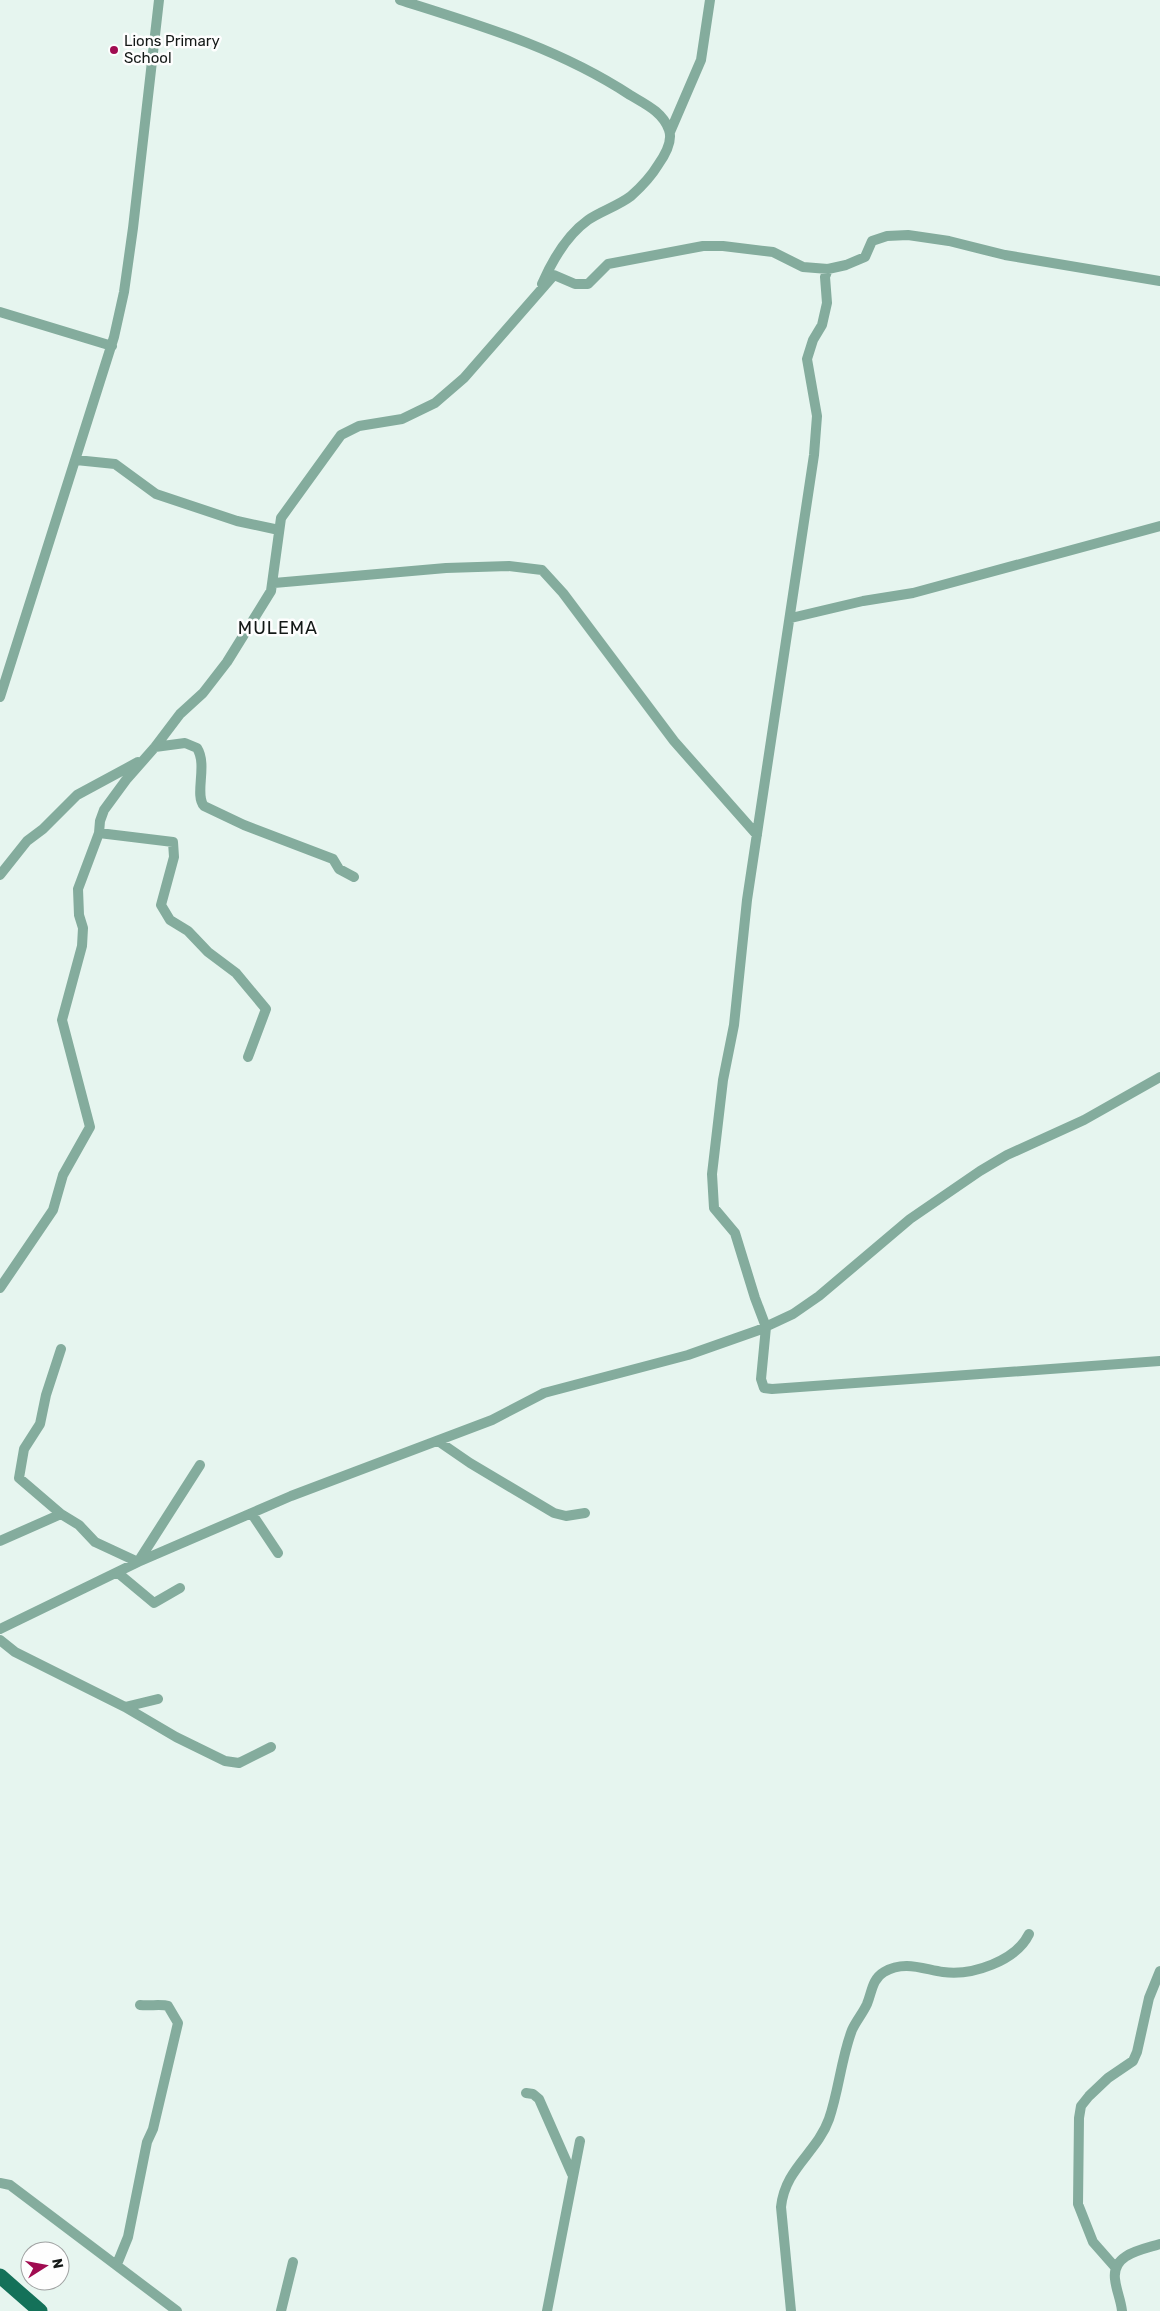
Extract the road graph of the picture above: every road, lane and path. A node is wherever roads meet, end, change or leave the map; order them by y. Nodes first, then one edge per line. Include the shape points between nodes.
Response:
1 (159, 0) edge
2 (400, 0) edge
3 (710, 0) edge
4 (670, 132) junction
5 (828, 269) junction
6 (1160, 282) edge
7 (537, 294) junction
8 (0, 312) edge
9 (112, 346) junction
10 (76, 460) junction
11 (1160, 526) edge
12 (279, 530) junction
13 (274, 583) junction
14 (791, 618) junction
15 (0, 697) edge
16 (155, 747) junction
17 (145, 759) junction
18 (99, 833) junction
19 (757, 835) junction
20 (0, 875) edge
21 (354, 878) dead end
22 (248, 1057) dead end
23 (1160, 1077) edge
24 (0, 1288) edge
25 (766, 1327) junction
26 (61, 1349) dead end
27 (1160, 1361) edge
28 (438, 1440) junction
29 (200, 1465) dead end
30 (585, 1513) dead end
31 (61, 1514) junction
32 (252, 1514) junction
33 (0, 1542) edge
34 (278, 1553) dead end
35 (138, 1562) junction
36 (118, 1573) junction
37 (180, 1588) dead end
38 (0, 1629) edge
39 (0, 1640) edge
40 (158, 1699) dead end
41 (125, 1707) junction
42 (271, 1747) dead end
43 (1029, 1934) dead end
44 (1160, 1971) edge
45 (140, 2004) dead end
46 (526, 2093) dead end
47 (580, 2141) dead end
48 (572, 2174) junction
49 (0, 2183) edge
50 (1160, 2244) edge
51 (293, 2262) dead end
52 (117, 2264) junction
53 (1115, 2267) junction
54 (0, 2276) edge
55 (40, 2311) edge
56 (177, 2311) edge
57 (281, 2311) edge
58 (548, 2311) edge
59 (791, 2311) edge
60 (1122, 2311) edge

1 - 9 street via 133,228
2 - 4 street via 516,37 597,73 655,111
3 - 4 street via 701,60
4 - 7 street via 669,144 658,166 630,196 588,220 571,236 548,270
5 - 6 street via 865,257 872,241 908,235
5 - 7 street via 803,267 772,252 703,246 608,264 588,284 575,284 554,275
5 - 14 street via 822,325 807,359 817,416
7 - 12 street via 464,378 435,403 402,419 359,426 341,435 287,508
8 - 9 street
9 - 10 street
10 - 12 street via 115,464 156,494 237,521
10 - 15 street
11 - 14 street via 913,593
12 - 13 street
13 - 16 street via 220,673 180,714
13 - 19 street via 446,568 509,566 542,570 674,740
14 - 19 street
16 - 17 street
16 - 21 street via 185,743 197,748 202,759 201,796 204,806 333,859 339,869
17 - 18 street via 104,810
17 - 20 street via 102,779 78,795 27,840
18 - 22 street via 173,842 174,857 161,905 170,920 188,931 208,952 236,973 266,1009
18 - 24 street via 78,888 79,914 84,928 82,946 62,1020 90,1127 63,1175 53,1210
19 - 25 street via 734,1025 723,1080 712,1195 714,1208 735,1233
23 - 25 street via 1092,1116 980,1170 910,1219 819,1296
25 - 27 street via 761,1378 764,1388 772,1389
25 - 28 street via 688,1355 544,1393 492,1420
26 - 31 street via 40,1424 24,1449 19,1478
28 - 30 street via 477,1468 554,1513 566,1516
28 - 32 street
29 - 35 street
31 - 33 street
31 - 35 street via 95,1542
32 - 34 street
32 - 35 street
35 - 36 street
36 - 37 street via 154,1603
36 - 38 street
39 - 41 street via 15,1652
40 - 41 street
41 - 42 street via 225,1762 239,1763
43 - 59 street via 1016,1951 984,1967 951,1972 902,1966 882,1973 874,1983 867,2004 852,2029 824,2133 786,2183 782,2195
44 - 53 street via 1148,1998 1133,2061 1089,2096 1081,2106 1079,2118 1078,2204 1093,2242
45 - 52 street via 154,2007 164,2004 176,2016 178,2023 153,2129 147,2142 128,2237
46 - 48 street via 540,2099
47 - 48 street
48 - 58 street
49 - 52 street via 10,2185
50 - 53 street via 1120,2259
51 - 57 street
52 - 56 street
53 - 60 street
54 - 55 main road

